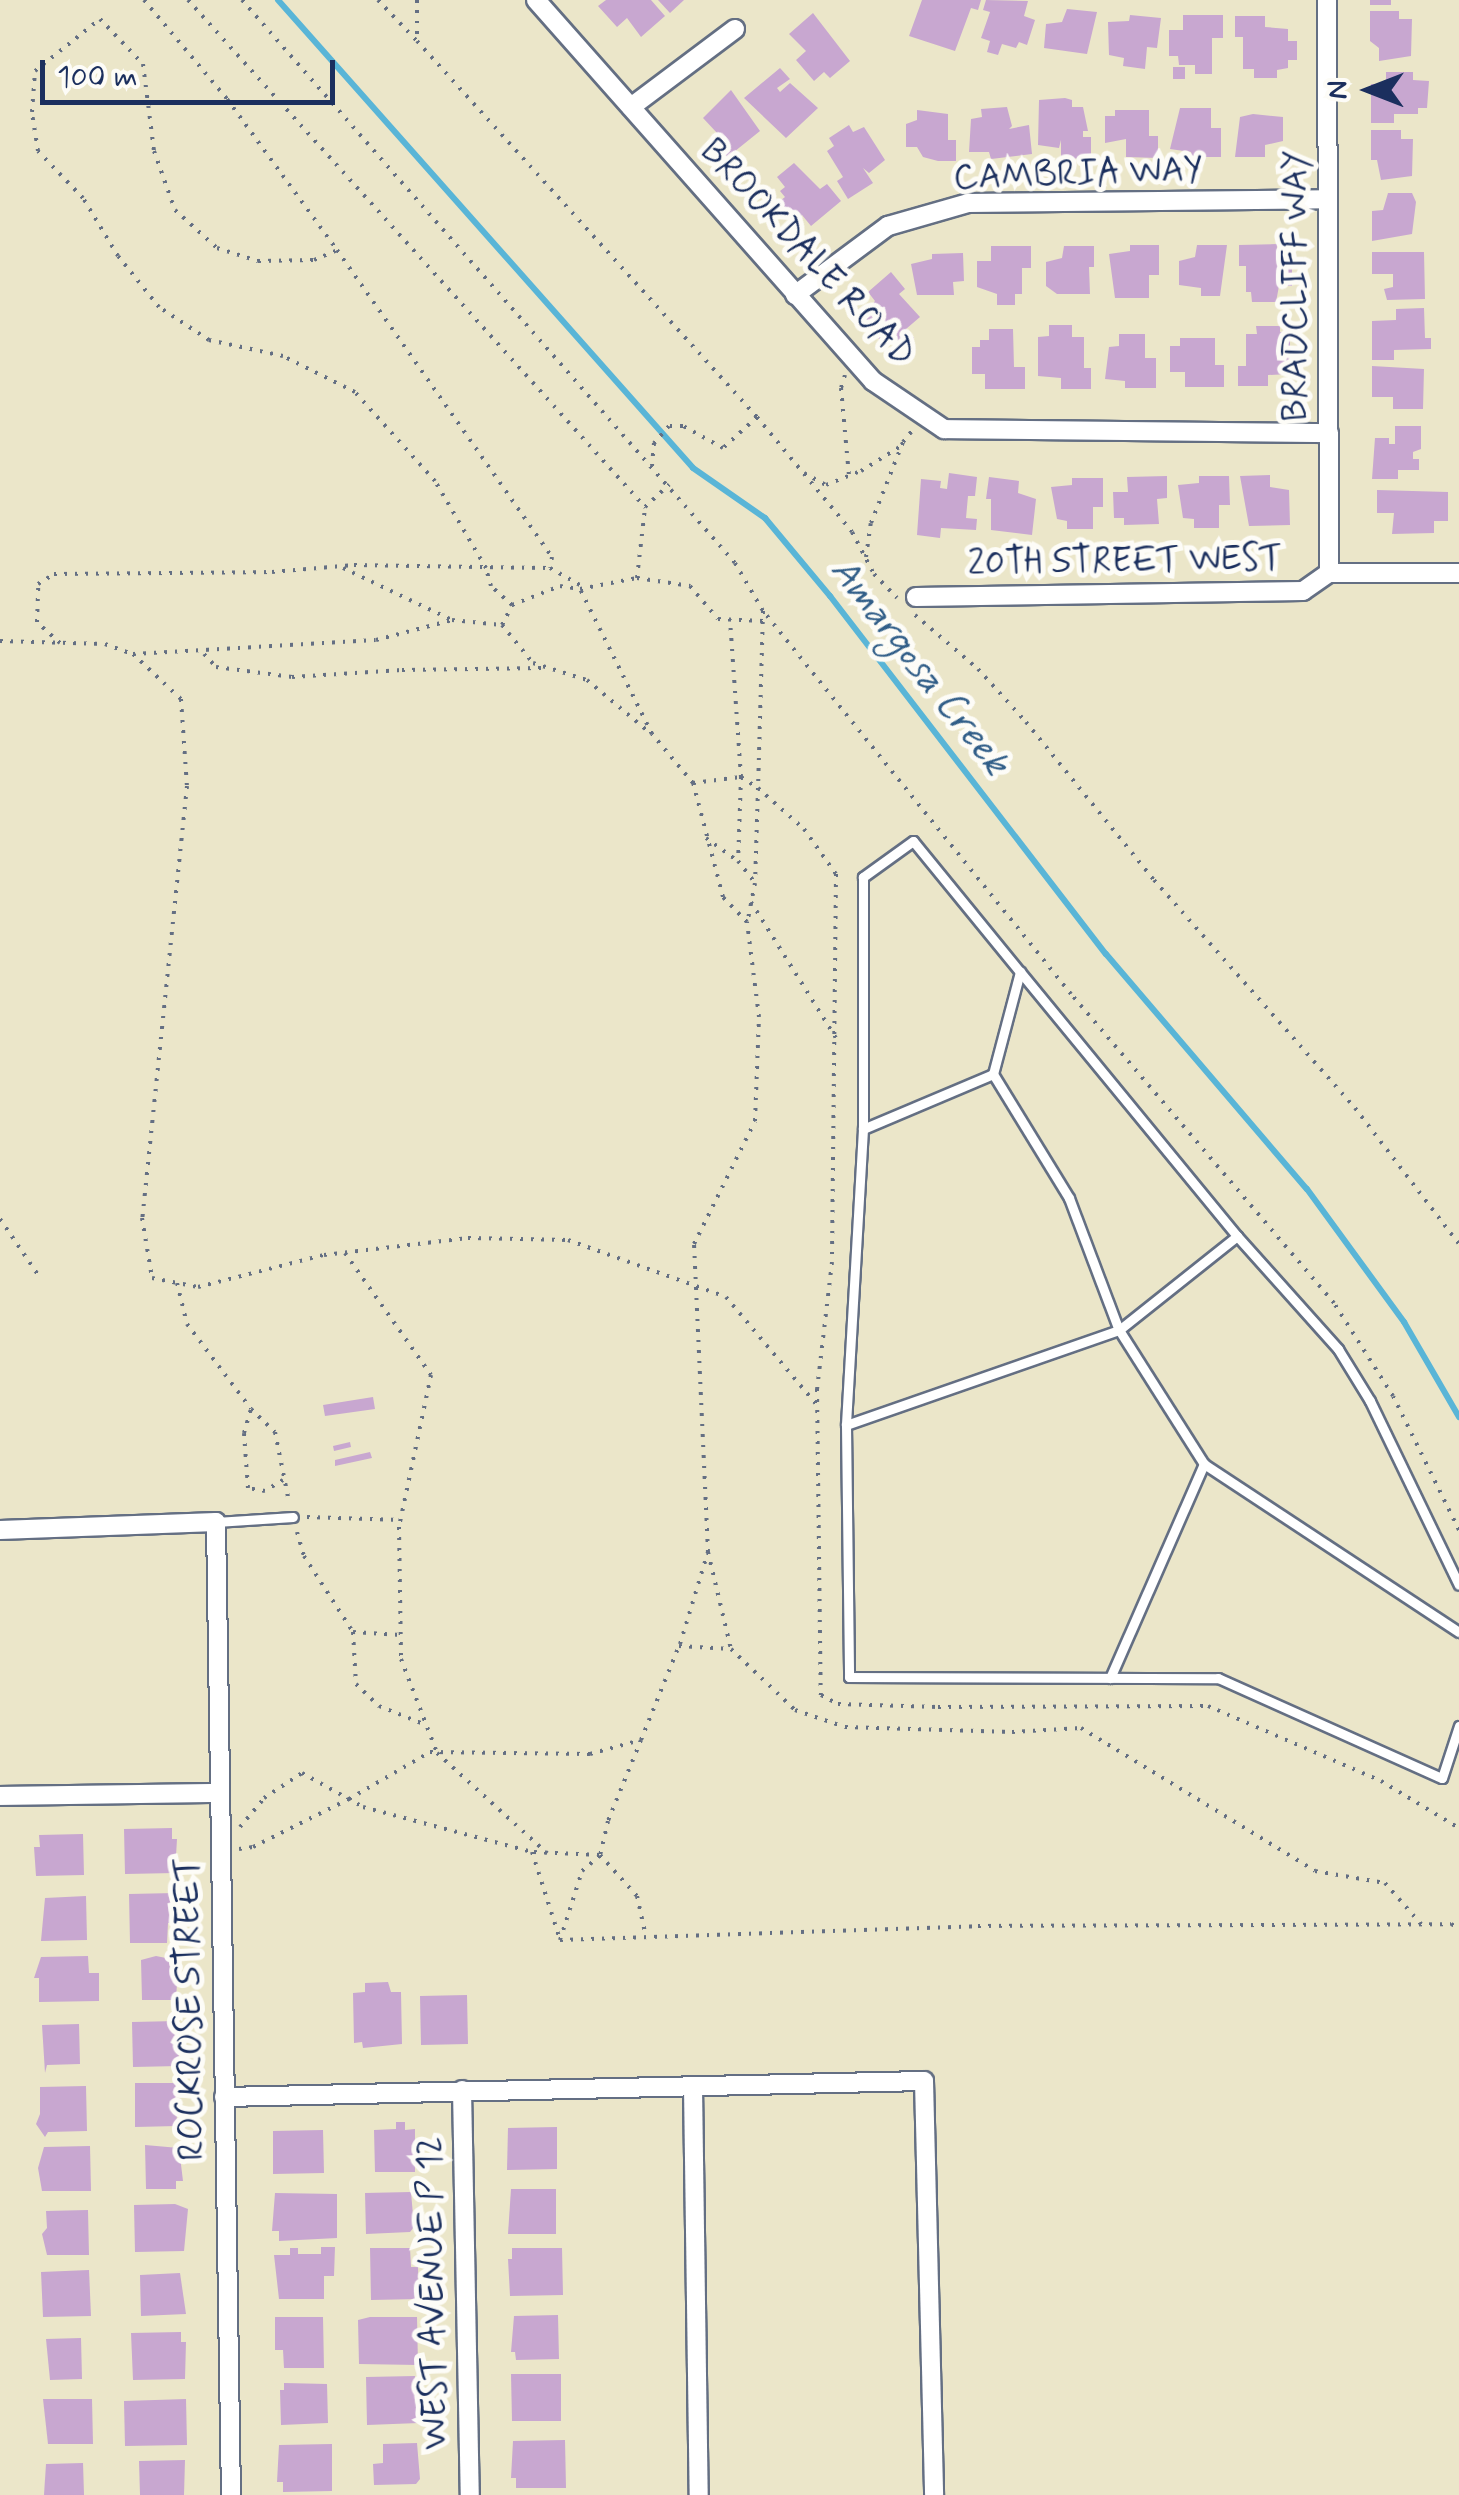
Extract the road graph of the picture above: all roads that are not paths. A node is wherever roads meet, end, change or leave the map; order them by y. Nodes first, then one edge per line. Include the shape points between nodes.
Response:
1 (536, 0) edge
2 (1327, 0) edge
3 (735, 29) dead end
4 (631, 106) junction
5 (1328, 200) junction
6 (795, 295) junction
7 (1329, 433) junction
8 (1329, 573) junction
9 (1459, 573) edge
10 (916, 597) road end
11 (1020, 972) junction
12 (993, 1074) junction
13 (863, 1129) junction
14 (1236, 1236) junction
15 (1120, 1330) junction
16 (846, 1424) junction
17 (1204, 1464) junction
18 (293, 1516) road end
19 (216, 1522) junction
20 (0, 1530) edge
21 (1459, 1586) edge
22 (1459, 1632) edge
23 (1110, 1678) junction
24 (1459, 1726) edge
25 (219, 1793) junction
26 (0, 1796) edge
27 (694, 2087) junction
28 (462, 2090) junction
29 (224, 2097) junction
30 (231, 2495) edge
31 (470, 2495) edge
32 (699, 2495) edge
33 (934, 2495) edge

1 - 4 street, BROOKDALE ROAD
2 - 5 street, BRADCLIFF WAY
3 - 4 street
4 - 6 street, BROOKDALE ROAD
5 - 6 street, CAMBRIA WAY via 968,204 888,226
5 - 7 street, BRADCLIFF WAY
6 - 7 street, BROOKDALE ROAD via 874,381 944,429
7 - 8 street, BRADCLIFF WAY
8 - 9 street
8 - 10 street, 20TH STREET WEST via 1303,591
11 - 12 lane
11 - 13 lane via 913,842 862,877
11 - 14 lane
12 - 13 lane
12 - 15 lane via 1069,1198
13 - 16 lane
14 - 15 lane
14 - 21 lane via 1338,1348
15 - 16 lane
15 - 17 lane
16 - 23 lane via 849,1677
17 - 22 lane
17 - 23 lane
18 - 19 lane
19 - 20 street
19 - 25 street, ROCKROSE STREET
23 - 24 lane via 1218,1678 1442,1778
25 - 26 street
25 - 29 street, ROCKROSE STREET
27 - 28 street
27 - 32 street
27 - 33 street via 924,2081
28 - 29 street
28 - 31 street, WEST AVENUE P 12
29 - 30 street, ROCKROSE STREET

